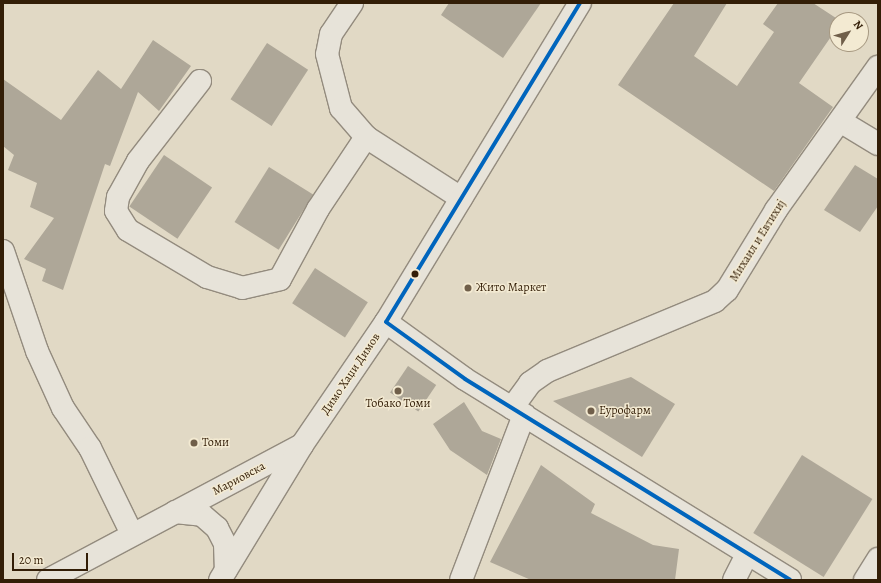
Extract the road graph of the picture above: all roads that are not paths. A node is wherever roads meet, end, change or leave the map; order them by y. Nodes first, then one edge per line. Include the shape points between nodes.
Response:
1 (352, 3) edge
2 (580, 3) edge
3 (878, 67) edge
4 (200, 81) dead end
5 (840, 121) junction
6 (366, 137) junction
7 (878, 144) edge
8 (461, 198) junction
9 (3, 252) edge
10 (386, 322) junction
11 (518, 411) junction
12 (302, 445) junction
13 (175, 512) junction
14 (132, 534) junction
15 (747, 555) junction
16 (878, 559) edge
17 (223, 575) edge
18 (48, 580) edge
19 (462, 580) edge
20 (734, 580) edge
21 (790, 580) edge
22 (865, 580) edge

1 - 6 street via 331,34 327,54 341,108
2 - 8 street, Димо Хаџи Димов
3 - 5 street, Михаил и Евтихиј
4 - 6 street via 138,162 118,197 116,211 128,230 207,278 242,288 280,279 318,209
5 - 7 street
5 - 11 street, Михаил и Евтихиј via 776,210 748,262 727,290 715,301 547,370 530,383
6 - 8 street
8 - 10 street, Димо Хаџи Димов
9 - 14 street via 36,351 63,408 90,448
10 - 11 street
10 - 12 street, Димо Хаџи Димов
11 - 15 street
11 - 19 street, Михаил и Евтихиј
12 - 13 street, Мариовска
12 - 17 street, Димо Хаџи Димов
13 - 14 street, Мариовска
13 - 17 street via 202,515 217,528 225,544
14 - 18 street, Мариовска
15 - 20 street
15 - 21 street
16 - 22 street

